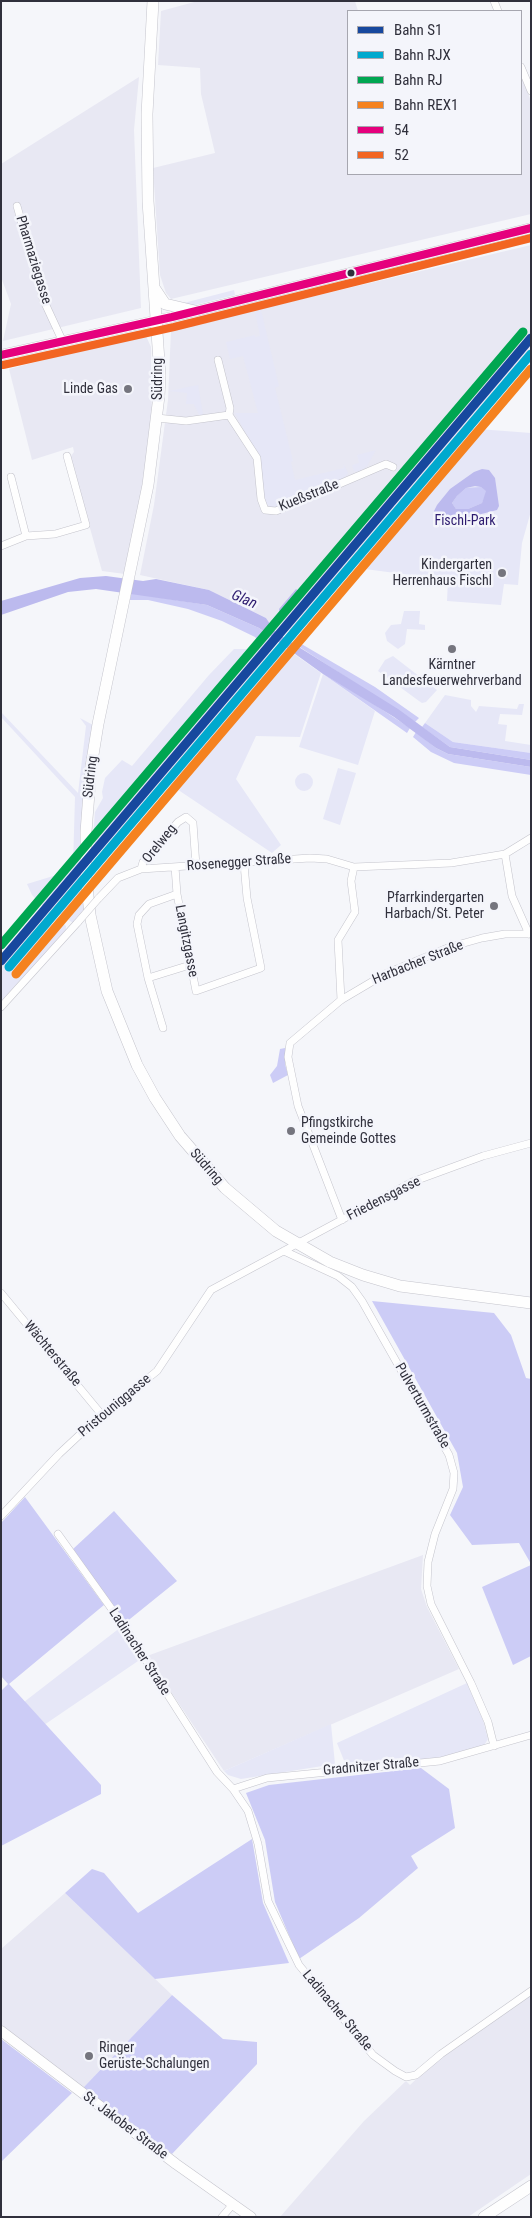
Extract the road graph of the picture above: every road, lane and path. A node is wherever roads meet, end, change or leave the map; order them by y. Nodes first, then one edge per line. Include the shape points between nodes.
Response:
1 (156, 2) edge
2 (522, 68) edge
3 (531, 91) edge
4 (17, 206) dead end
5 (531, 228) edge
6 (153, 285) junction
7 (196, 311) junction
8 (156, 320) junction
9 (62, 340) junction
10 (1, 355) edge
11 (218, 360) dead end
12 (229, 415) junction
13 (157, 418) junction
14 (67, 456) dead end
15 (393, 467) dead end
16 (11, 477) dead end
17 (26, 536) junction
18 (1, 546) edge
19 (531, 838) edge
20 (505, 854) junction
21 (244, 864) junction
22 (196, 866) junction
23 (175, 867) junction
24 (354, 867) junction
25 (141, 869) junction
26 (177, 894) junction
27 (530, 934) edge
28 (190, 965) junction
29 (148, 978) junction
30 (341, 1000) junction
31 (1, 1007) edge
32 (163, 1028) dead end
33 (531, 1143) edge
34 (342, 1220) junction
35 (297, 1245) junction
36 (284, 1251) junction
37 (1, 1293) edge
38 (531, 1303) edge
39 (102, 1415) junction
40 (1, 1516) edge
41 (58, 1534) dead end
42 (531, 1735) edge
43 (494, 1746) junction
44 (233, 1789) junction
45 (531, 1991) edge
46 (1, 2031) edge
47 (531, 2186) edge
48 (233, 2204) junction
49 (222, 2217) edge
50 (251, 2217) edge
51 (484, 2217) edge

1 - 6 main road, Südring via 147,157
2 - 3 street
4 - 9 street, Pharmaziegasse via 43,300
5 - 7 main road
6 - 7 main road via 164,304
6 - 8 main road, Südring
7 - 8 main road
8 - 9 main road
8 - 13 main road, Südring via 160,376
9 - 10 main road
11 - 12 street, Kueßstraße
12 - 13 street via 186,421
12 - 15 street, Kueßstraße via 257,458 265,510 276,511 386,464
13 - 35 main road, Südring via 148,485 98,724 87,811 88,900 103,976 118,1023 154,1098 180,1136 225,1188 254,1215
14 - 17 street via 86,525 55,534
16 - 17 street
17 - 18 street
19 - 20 street, Rosenegger Straße
20 - 24 street, Rosenegger Straße via 451,863
20 - 27 street, Harbacher Straße via 512,896
21 - 22 street, Rosenegger Straße
21 - 24 street, Rosenegger Straße via 326,859
21 - 28 street, Langitzgasse via 247,898 261,968 196,991
22 - 23 street, Rosenegger Straße
22 - 25 street, Orelweg via 193,823 186,817 143,862
23 - 25 street, Rosenegger Straße
23 - 26 street, Langitzgasse
24 - 30 street via 351,881 355,912 338,940
25 - 31 street, Rosenegger Straße, bridge via 118,878
26 - 28 street, Langitzgasse
26 - 29 street via 150,904 137,920
27 - 30 street, Harbacher Straße via 505,934 450,947 385,974
28 - 29 street
29 - 32 street
30 - 34 street via 295,1037 290,1043 288,1058 298,1106
33 - 34 street, Friedensgasse via 412,1182
34 - 35 street, Friedensgasse
35 - 36 street, Pristouniggasse
35 - 38 main road, Südring via 354,1272 400,1286
36 - 39 street, Pristouniggasse via 211,1290 157,1371
36 - 43 street, Pulverturmstraße via 338,1276 352,1287 449,1455 454,1473 453,1489 435,1534 428,1562 427,1586 431,1604 481,1706
37 - 39 street, Wächterstraße
39 - 40 street, Pristouniggasse via 52,1461
41 - 44 street, Ladinacher Straße via 126,1630 217,1772
42 - 43 street, Gradnitzer Straße
43 - 44 street, Gradnitzer Straße via 440,1761 267,1778
44 - 45 street, Ladinacher Straße via 248,1811 258,1844 268,1901 299,1965 374,2055 395,2072 406,2077 416,2075
46 - 48 main road, St. Jakober Straße
47 - 51 main road
48 - 49 street
48 - 50 main road, St. Jakober Straße

